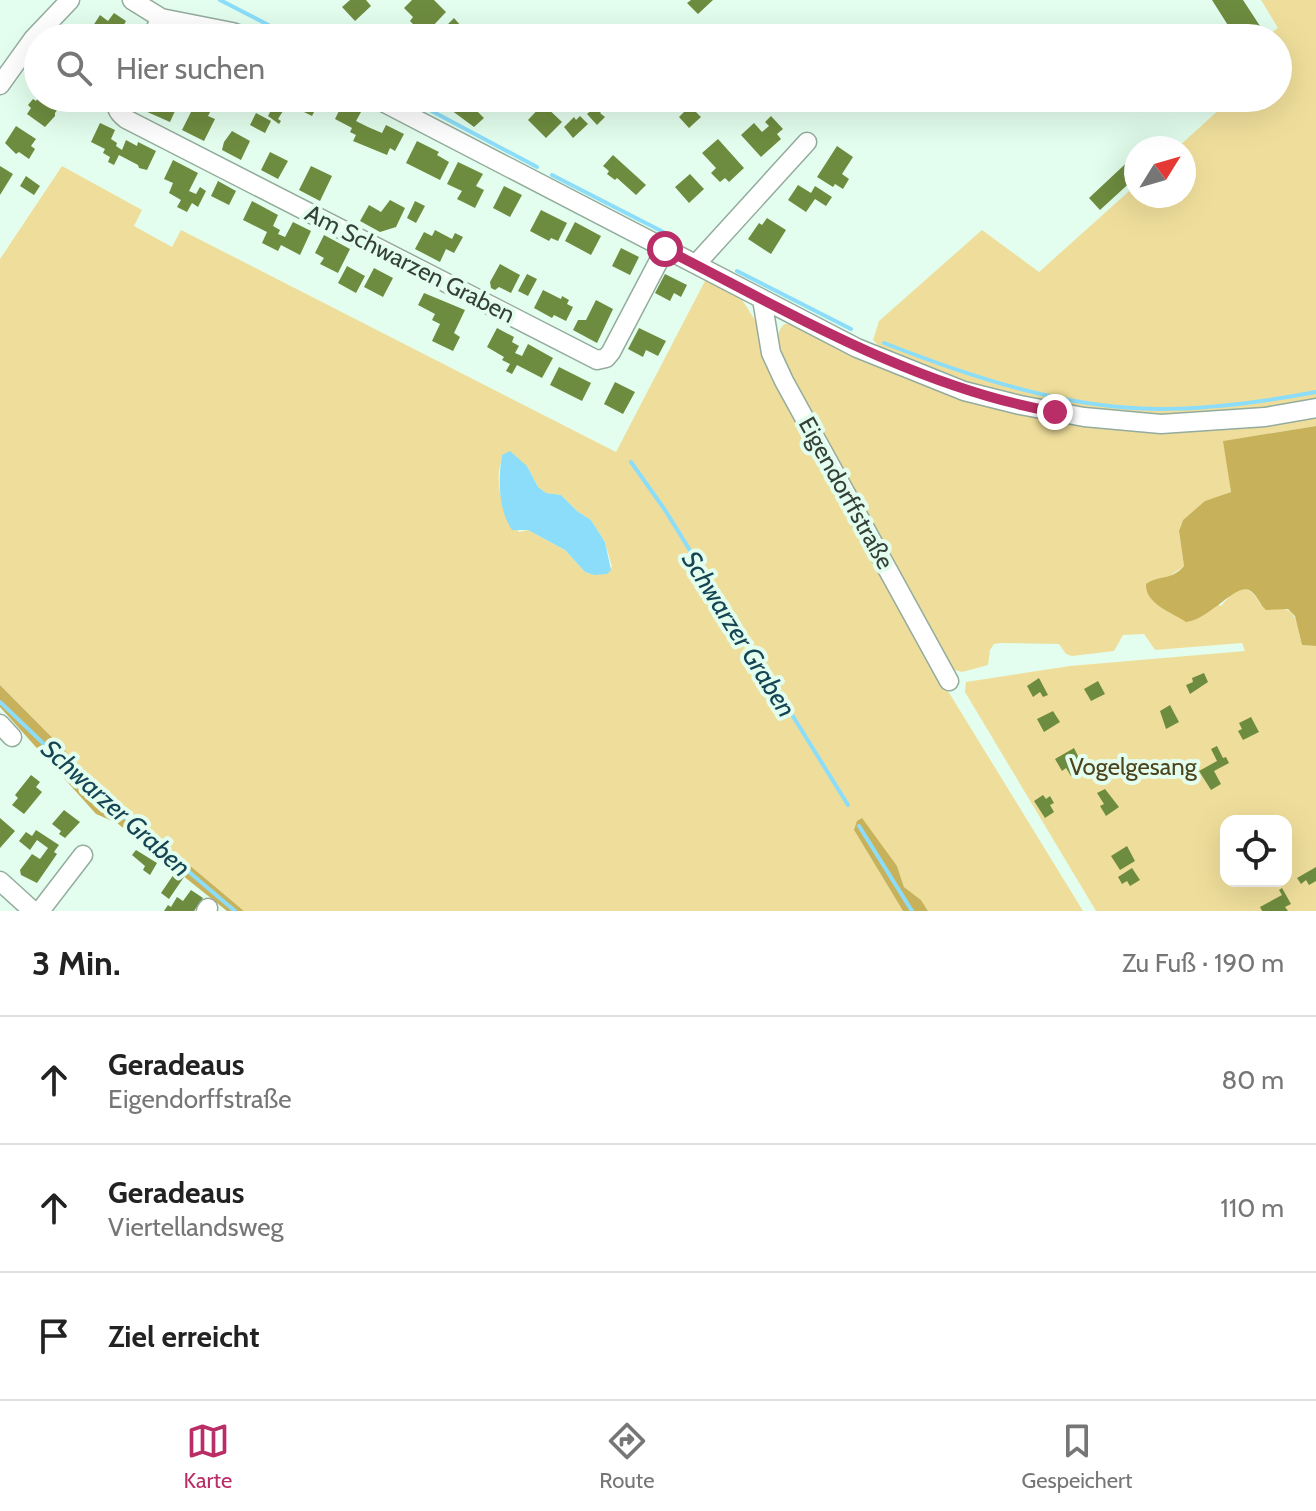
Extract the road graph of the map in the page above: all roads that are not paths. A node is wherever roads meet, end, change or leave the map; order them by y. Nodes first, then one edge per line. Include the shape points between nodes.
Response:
1 (70, 0) edge
2 (132, 0) edge
3 (161, 18) junction
4 (47, 24) edge
5 (158, 24) edge
6 (191, 24) edge
7 (24, 52) edge
8 (0, 85) edge
9 (118, 112) edge
10 (402, 112) edge
11 (807, 142) dead end
12 (665, 249) junction
13 (696, 264) junction
14 (762, 299) junction
15 (1316, 408) edge
16 (949, 681) dead end
17 (83, 855) dead end
18 (0, 881) edge
19 (33, 911) edge
20 (40, 911) edge

1 - 4 street
2 - 3 street
3 - 5 street
3 - 6 street
7 - 8 street
9 - 12 street, Am Schwarzen Graben via 597,360 611,352
10 - 12 street
11 - 13 street
12 - 13 street
13 - 14 street
14 - 15 street via 865,351 964,391 1020,405 1161,424
14 - 16 street, Eigendorffstraße via 771,353 784,381
17 - 20 street
18 - 19 street

